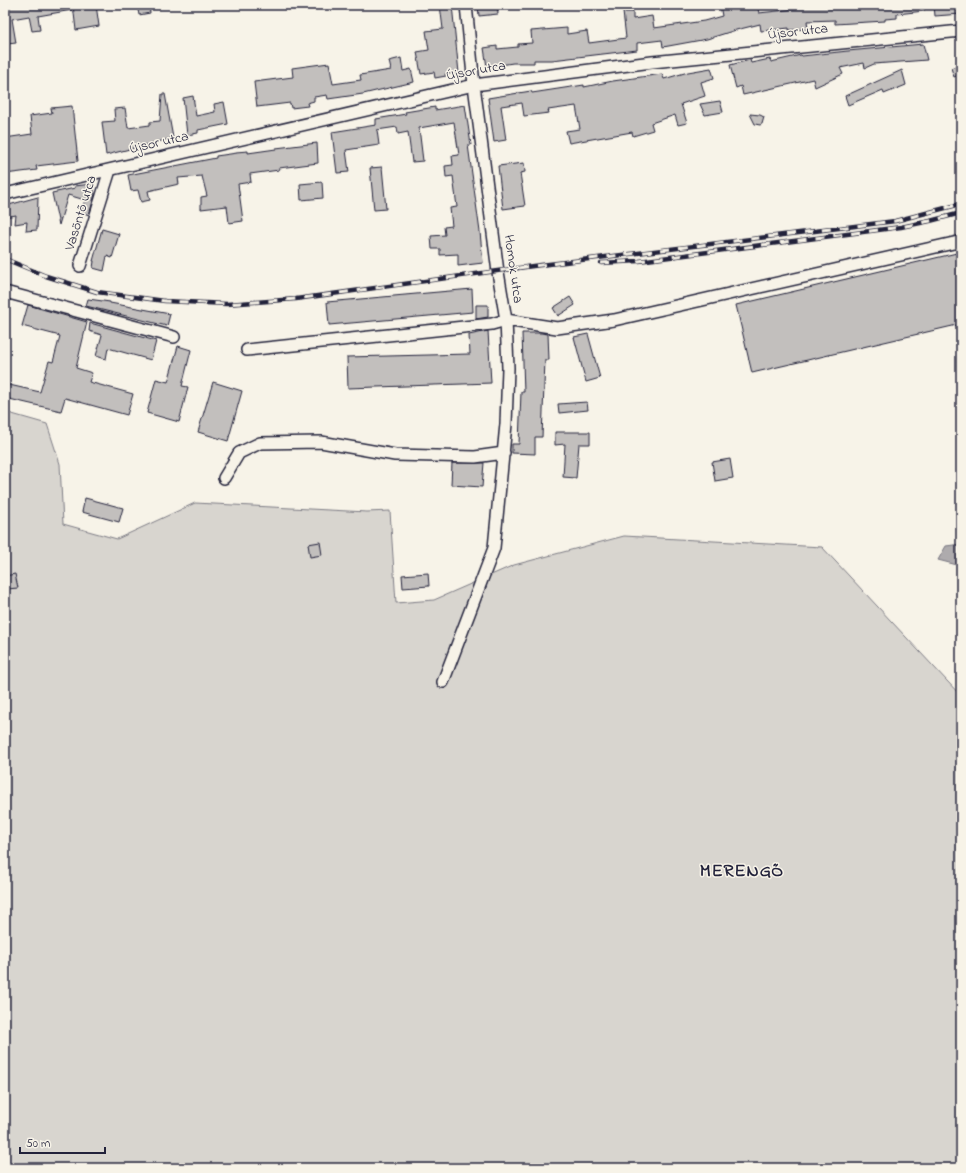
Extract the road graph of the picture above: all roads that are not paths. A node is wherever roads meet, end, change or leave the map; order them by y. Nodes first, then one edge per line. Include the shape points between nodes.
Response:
1 (466, 5) edge
2 (961, 31) edge
3 (474, 85) junction
4 (110, 170) junction
5 (5, 194) edge
6 (958, 242) dead end
7 (80, 266) dead end
8 (5, 292) edge
9 (506, 320) junction
10 (174, 337) dead end
11 (247, 350) dead end
12 (504, 453) junction
13 (224, 478) dead end
14 (443, 682) dead end

1 - 3 street, Homok utca
2 - 3 street, Újsor utca via 652,62
3 - 4 street, Újsor utca
3 - 9 street, Homok utca
4 - 5 street, Újsor utca
4 - 7 street, Vasöntő utca
6 - 9 street via 614,320 557,328
8 - 10 street
9 - 11 street via 492,324
9 - 12 street, Homok utca via 508,368
12 - 13 street via 475,457 394,455 321,442 260,443 239,453
12 - 14 street, Homok utca via 494,548

